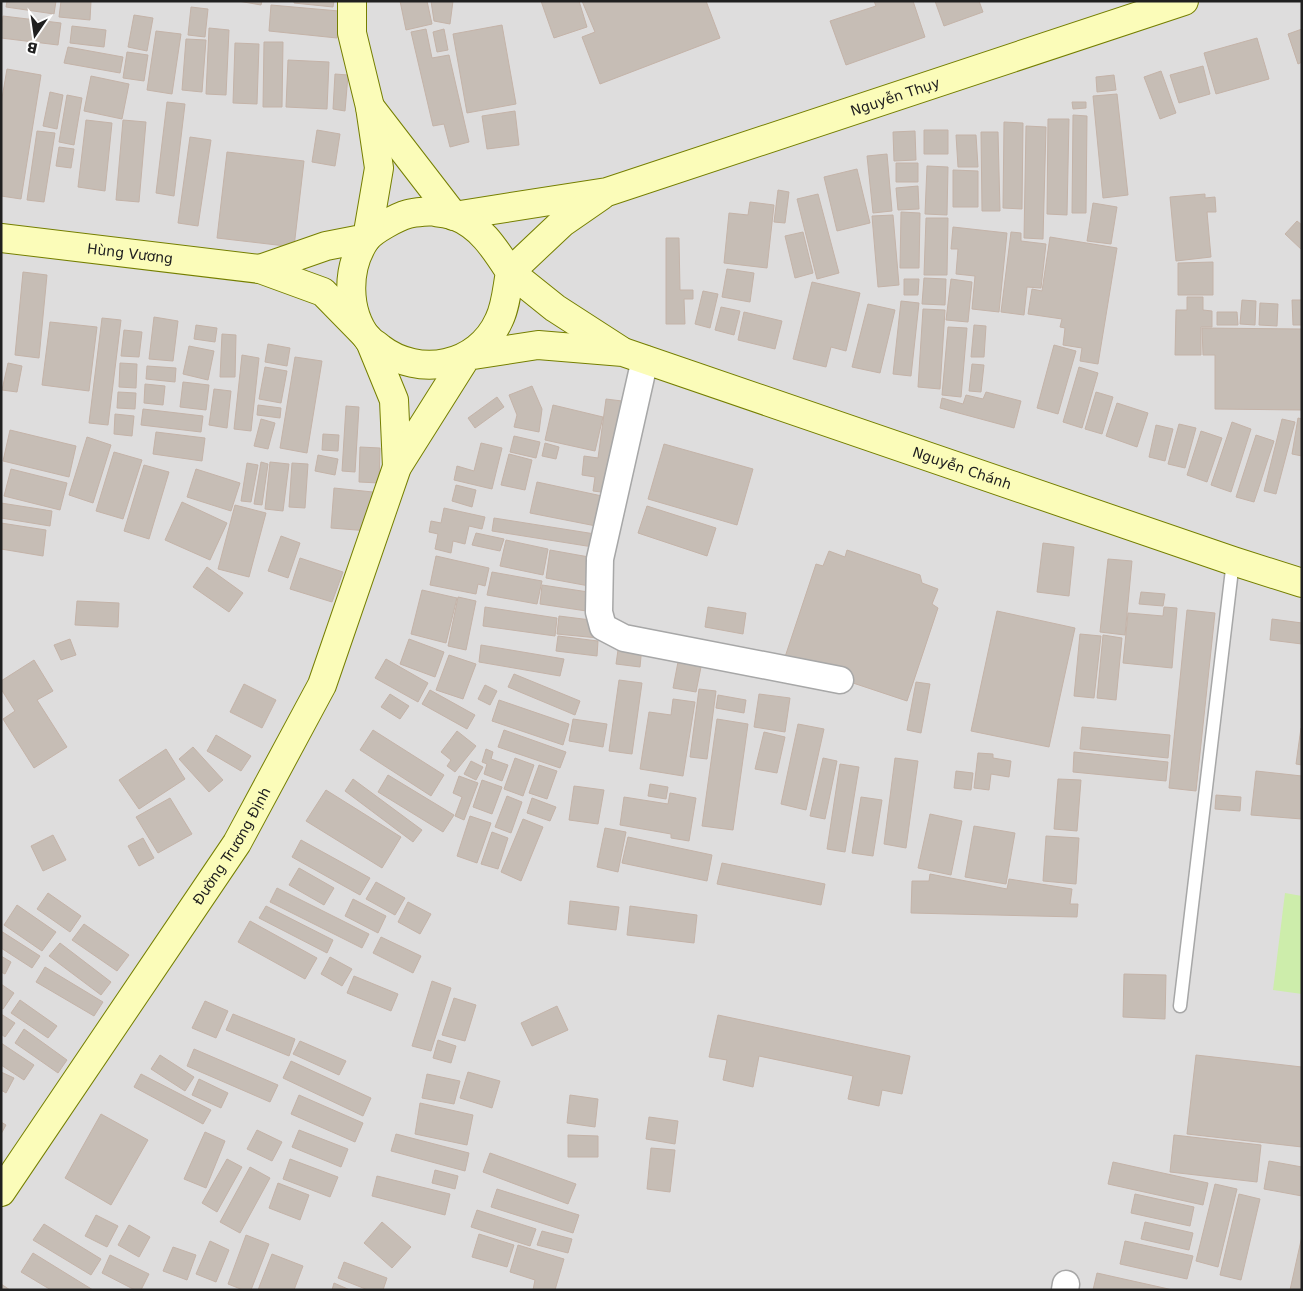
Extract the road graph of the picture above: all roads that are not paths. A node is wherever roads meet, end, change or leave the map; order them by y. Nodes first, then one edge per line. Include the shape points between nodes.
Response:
1 (352, 1) edge
2 (1184, 1) edge
3 (370, 107) junction
4 (607, 192) junction
5 (454, 216) junction
6 (1, 238) edge
7 (366, 238) junction
8 (260, 269) junction
9 (510, 272) junction
10 (369, 340) junction
11 (634, 355) junction
12 (467, 356) junction
13 (397, 467) junction
14 (1233, 561) junction
15 (1302, 583) edge
16 (840, 680) dead end
17 (1180, 1006) dead end
18 (4, 1182) edge

1 - 3 street via 352,33
2 - 4 street, Nguyễn Thụy
3 - 5 street
3 - 7 street via 379,168
4 - 5 street
4 - 9 street via 562,223
5 - 7 street via 431,211 407,214
5 - 9 street via 477,228
6 - 8 street, Hùng Vương
7 - 8 street via 326,246
7 - 10 street via 355,263 350,291 356,317
8 - 10 street via 323,292
9 - 11 street via 555,308
9 - 12 street via 499,320 485,342
10 - 12 street via 391,356 415,365 441,365
10 - 13 street, Đường Trương Định via 394,400
11 - 12 street via 538,345
11 - 14 street, Nguyễn Chánh
11 - 16 street via 600,559 599,612 603,626 624,638
12 - 13 street, Đường Trương Định
13 - 18 street, Đường Trương Định via 322,685 237,843
14 - 15 street, Nguyễn Chánh
14 - 17 lane

